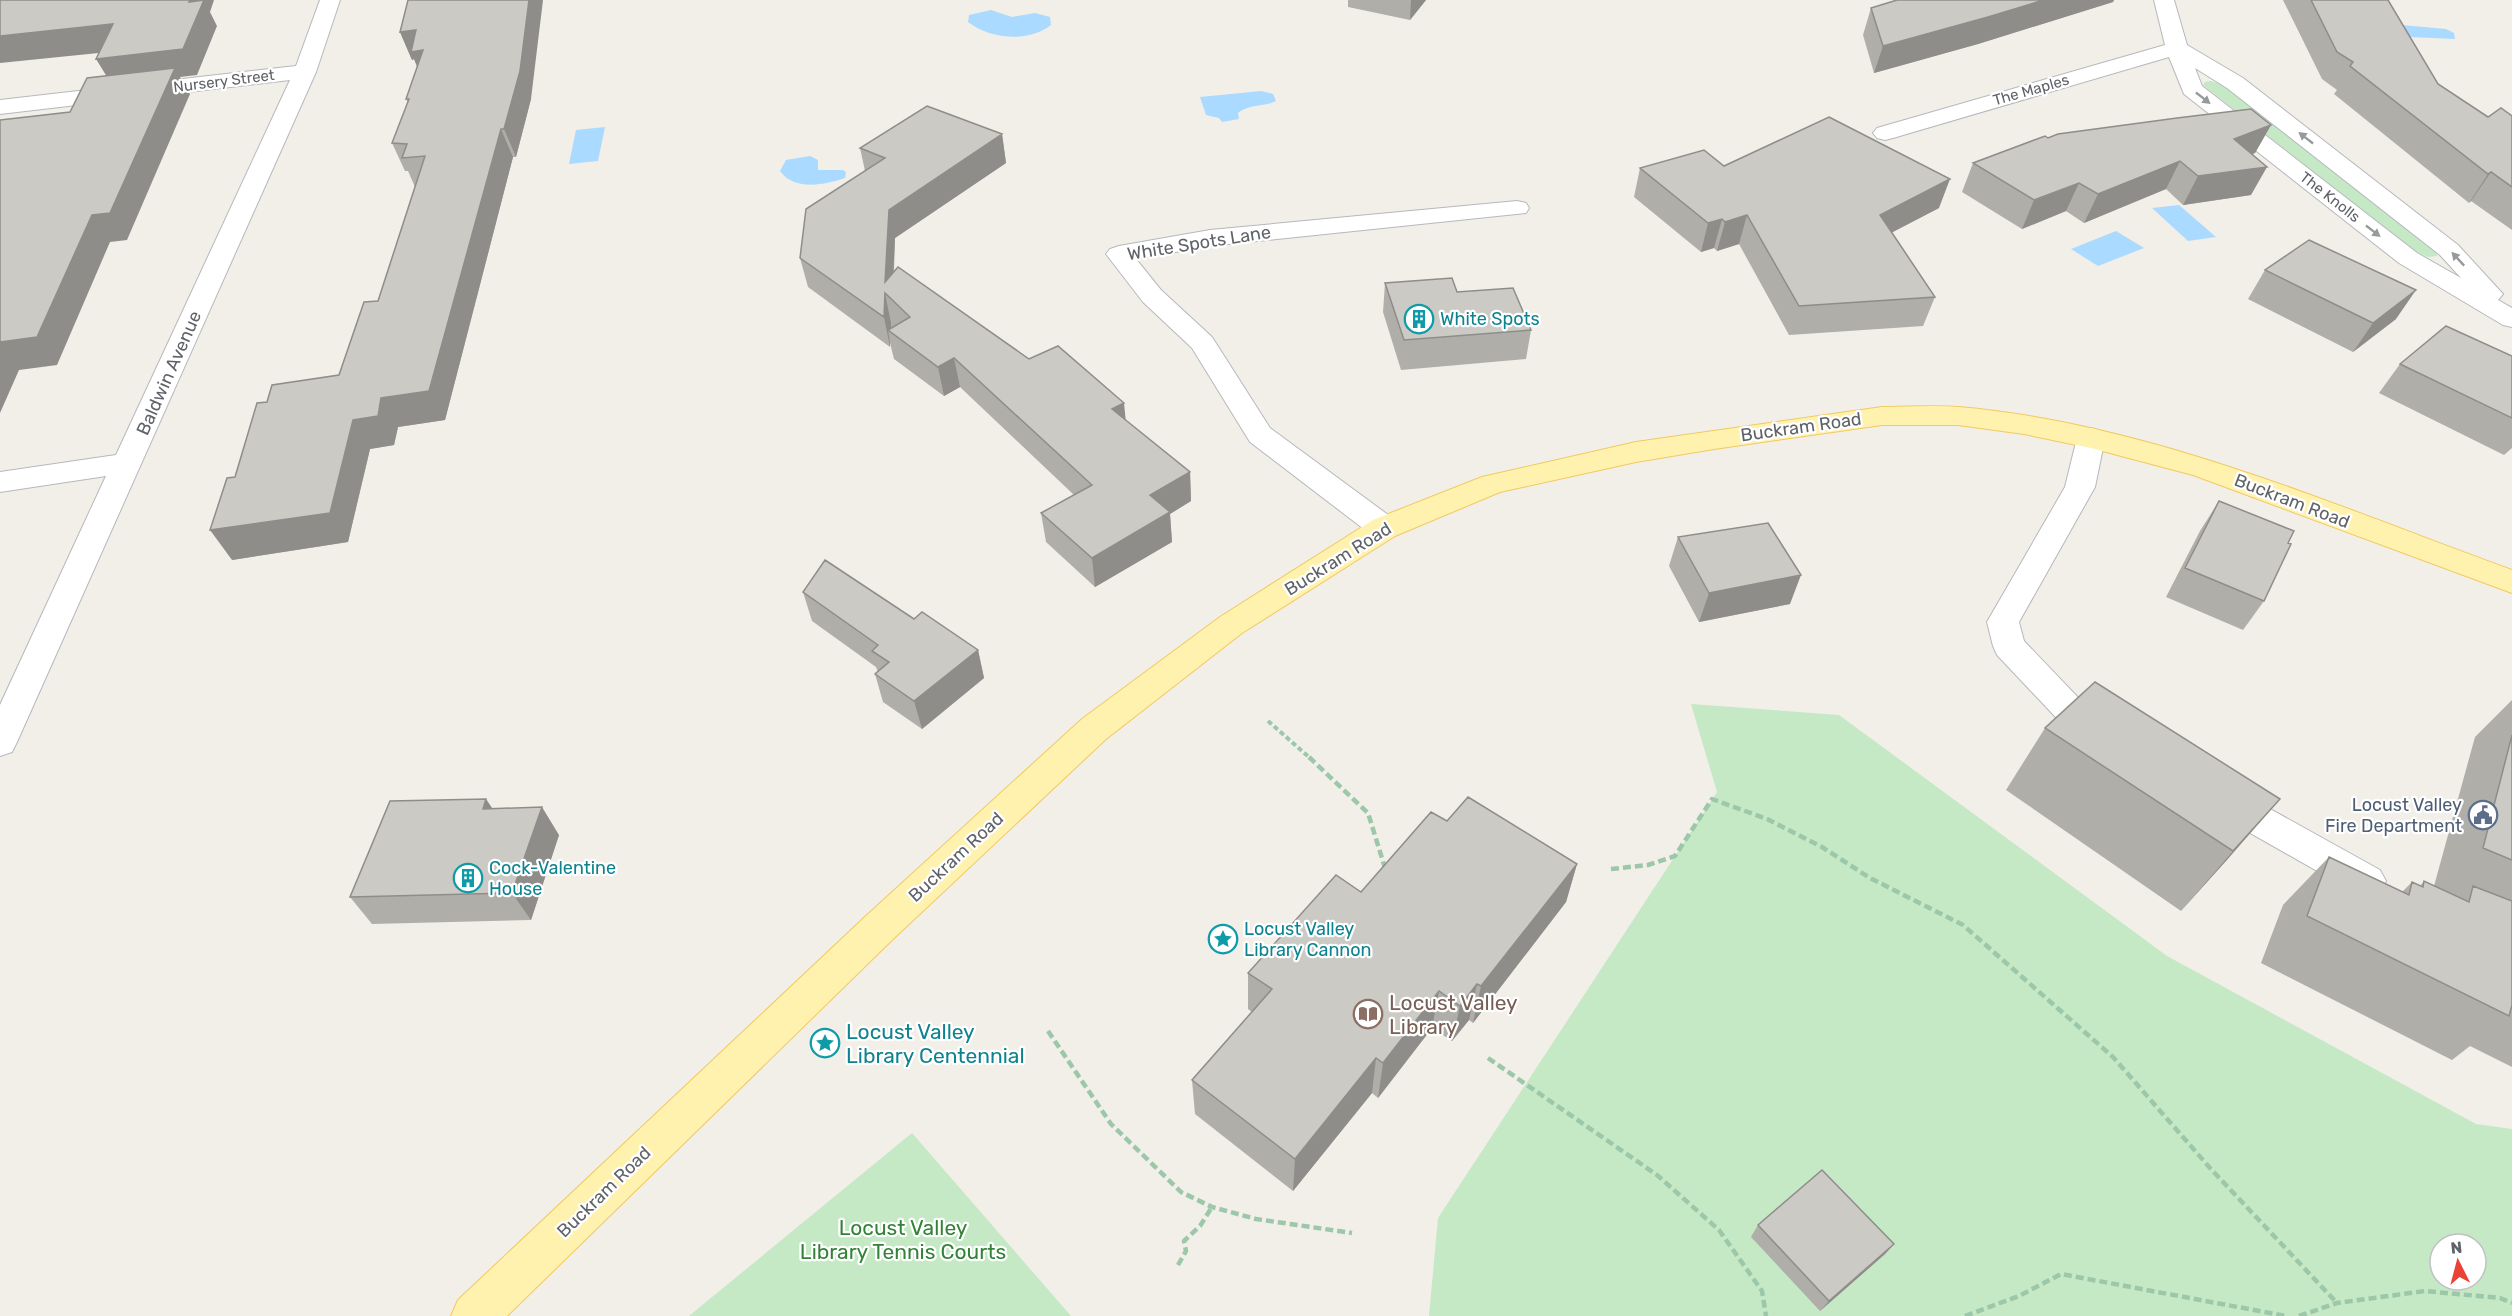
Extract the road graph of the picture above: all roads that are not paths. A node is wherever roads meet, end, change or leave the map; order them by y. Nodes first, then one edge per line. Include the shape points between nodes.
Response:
1 (330, 0) edge
2 (2164, 0) edge
3 (2177, 48) junction
4 (305, 72) junction
5 (0, 107) edge
6 (1885, 133) dead end
7 (1517, 208) dead end
8 (2512, 318) edge
9 (2091, 438) junction
10 (128, 463) junction
11 (0, 482) edge
12 (1384, 528) junction
13 (2512, 582) edge
14 (0, 742) edge
15 (2129, 747) edge
16 (2190, 781) edge
17 (2395, 896) edge
18 (474, 1316) edge

1 - 4 street, Baldwin Avenue
2 - 3 street, The Knolls
3 - 6 street, The Maples
8 -> 3 street, The Knolls via 2449,250 2235,83
3 -> 8 street, The Knolls via 2192,89 2408,258
4 - 5 street, Nursery Street
4 - 10 street, Baldwin Avenue
7 - 12 street, White Spots Lane via 1210,238 1119,254 1152,296 1202,343 1260,435
9 - 12 main road, Buckram Road via 1958,416 1882,416 1636,452 1493,484
9 - 13 main road, Buckram Road via 2203,468
9 - 15 street via 2080,487 2003,622 2009,646 2077,718
10 - 11 street
10 - 14 street, Baldwin Avenue
12 - 18 main road, Buckram Road via 1231,625 1094,729 887,920
16 - 17 street

